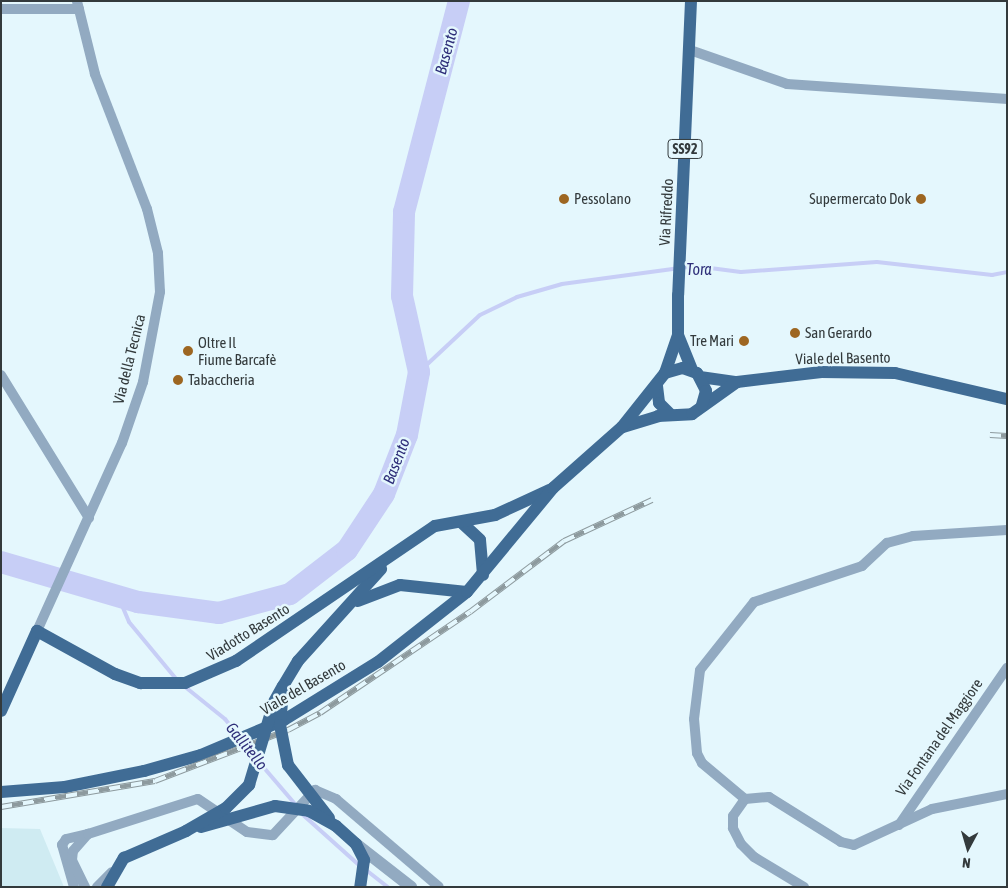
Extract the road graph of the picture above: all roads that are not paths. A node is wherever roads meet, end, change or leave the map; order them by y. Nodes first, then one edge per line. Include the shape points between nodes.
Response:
1 (691, 1) edge
2 (78, 5) edge
3 (1, 9) edge
4 (690, 50) junction
5 (1007, 99) edge
6 (678, 335) junction
7 (665, 373) junction
8 (696, 374) junction
9 (1, 375) edge
10 (737, 382) junction
11 (657, 386) junction
12 (1007, 399) edge
13 (702, 405) junction
14 (671, 415) junction
15 (622, 427) junction
16 (553, 488) junction
17 (89, 518) junction
18 (461, 522) junction
19 (1007, 530) edge
20 (391, 557) junction
21 (483, 574) junction
22 (467, 592) junction
23 (351, 605) junction
24 (37, 631) junction
25 (1007, 668) edge
26 (283, 686) junction
27 (1, 711) edge
28 (1, 792) edge
29 (1007, 794) edge
30 (745, 799) junction
31 (899, 825) junction
32 (336, 826) junction
33 (186, 831) junction
34 (88, 834) junction
35 (356, 844) junction
36 (113, 872) junction
37 (74, 887) edge
38 (85, 887) edge
39 (97, 887) edge
40 (106, 887) edge
41 (360, 887) edge
42 (411, 887) edge
43 (439, 887) edge
44 (804, 887) edge

1 - 4 main road, Via Rifreddo / SS92
2 - 3 street
2 - 17 street, Via della Tecnica via 95,74 147,209 158,253 160,292 143,382
4 - 5 street via 787,84
4 - 6 main road, Via Rifreddo / SS92
6 - 7 main road, SS92
6 - 8 main road, SS92
7 - 8 main road via 683,368
7 - 11 main road
8 - 10 main road
8 - 13 main road via 706,391
9 - 17 street
10 - 12 main road, Viale del Basento via 821,372 895,374
10 - 13 main road
11 - 14 main road via 659,403
11 - 15 main road, Viale del Basento
13 - 14 main road via 685,416
14 - 15 main road
15 - 16 main road, Viale del Basento
16 - 18 main road, Viale del Basento via 495,515
16 - 21 main road, Viale del Basento
17 - 24 street, Via della Tecnica
18 - 20 main road, Viadotto Basento via 435,526
18 - 21 main road via 480,540
19 - 30 street via 914,536 886,544 862,566 754,602 700,670 694,719 697,753
20 - 23 main road
20 - 24 main road, Viadotto Basento via 236,661 185,682 140,683 114,674
21 - 22 main road, Viale del Basento
22 - 23 main road via 400,585 376,591
22 - 28 main road, Viale del Basento, bridge via 378,662 284,720 201,755 107,779
23 - 26 main road via 298,661
24 - 27 main road, Via della Tecnica
25 - 31 street, Via Fontana del Maggiore
26 - 32 main road, bridge via 280,725 288,764
26 - 33 main road, bridge via 274,702 248,785 226,808
29 - 31 street via 932,809
30 - 31 street via 769,797 841,842 854,845
30 - 44 street via 733,816 732,828 741,844 754,857
32 - 33 main road, bridge via 309,811 276,806
32 - 35 main road
33 - 36 main road via 143,846
34 - 37 street via 66,839 62,845
34 - 38 street via 73,852 72,860
34 - 43 street, bridge via 198,799 247,832 261,836 281,830 312,794 322,790
35 - 41 main road via 364,860
35 - 42 street
36 - 39 street
36 - 40 main road

